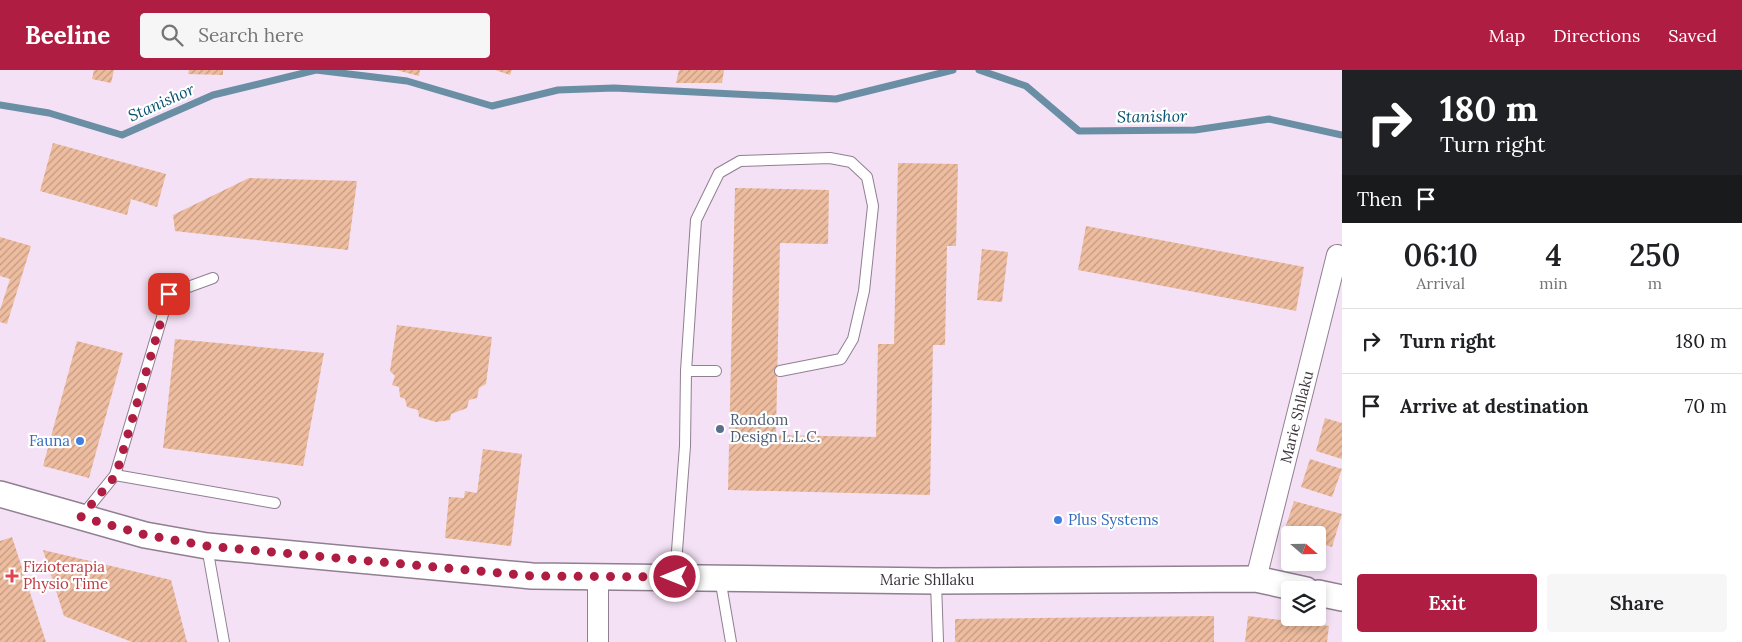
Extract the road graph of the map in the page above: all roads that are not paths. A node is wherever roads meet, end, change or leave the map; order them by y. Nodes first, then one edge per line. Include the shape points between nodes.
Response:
1 (1337, 255) dead end
2 (213, 278) dead end
3 (686, 371) junction
4 (716, 371) dead end
5 (780, 371) dead end
6 (116, 475) junction
7 (0, 494) edge
8 (275, 503) dead end
9 (81, 517) junction
10 (207, 546) junction
11 (598, 577) junction
12 (675, 577) junction
13 (720, 577) junction
14 (1256, 580) junction
15 (936, 581) junction
16 (1281, 585) edge
17 (1326, 594) edge
18 (1342, 598) edge
19 (224, 642) edge
20 (598, 642) edge
21 (732, 642) edge
22 (938, 642) edge

1 - 14 street, Marie Shllaku
2 - 6 lane via 169,294
3 - 4 lane
3 - 5 lane via 696,220 719,173 740,161 806,158 851,162 867,177 873,206 864,291 853,339 841,359
3 - 12 lane via 685,446
6 - 8 lane
6 - 9 lane
7 - 9 street, Marie Shllaku
9 - 10 street, Marie Shllaku via 146,535
10 - 11 street, Marie Shllaku via 532,576
10 - 19 lane
11 - 12 street, Marie Shllaku
11 - 20 street
12 - 13 street, Marie Shllaku
13 - 15 street, Marie Shllaku
13 - 21 lane
14 - 15 street, Marie Shllaku
14 - 16 street, Marie Shllaku
15 - 22 lane
17 - 18 street

